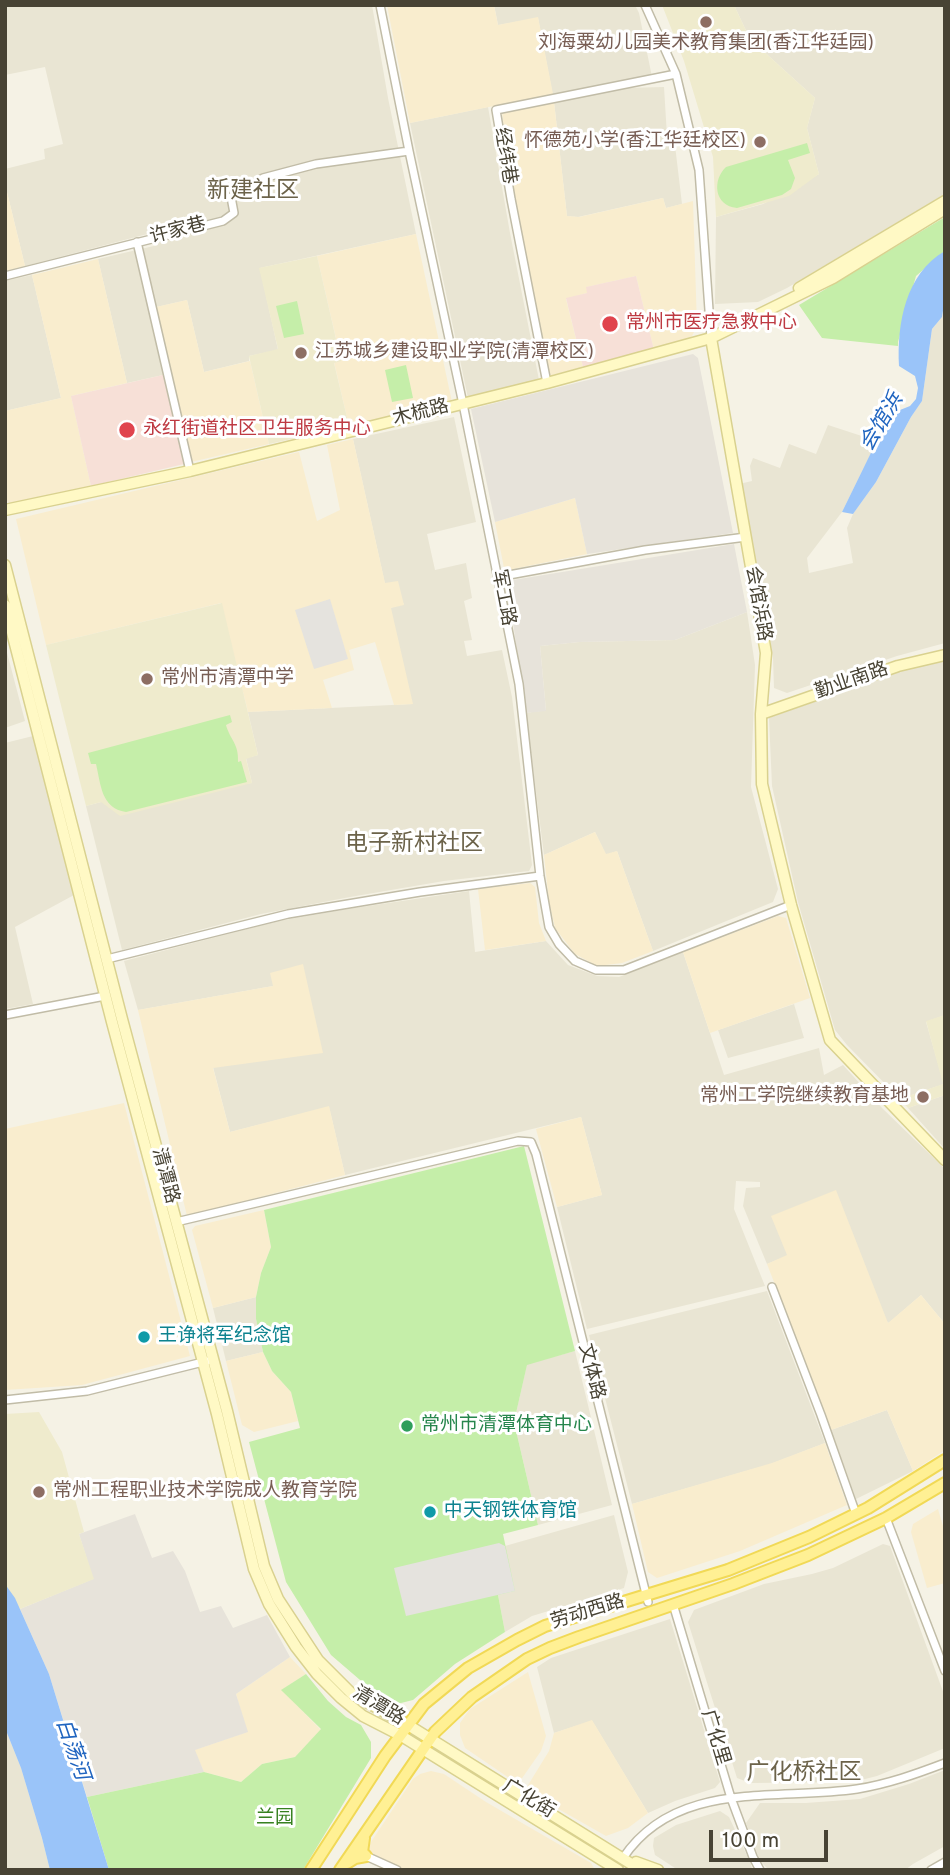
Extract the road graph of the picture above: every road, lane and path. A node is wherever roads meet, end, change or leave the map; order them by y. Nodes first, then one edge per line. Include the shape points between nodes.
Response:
1 (380, 5) edge
2 (645, 5) edge
3 (676, 74) junction
4 (409, 151) junction
5 (945, 201) edge
6 (945, 209) edge
7 (137, 242) junction
8 (5, 276) edge
9 (711, 338) junction
10 (547, 383) junction
11 (463, 404) junction
12 (190, 471) junction
13 (5, 510) edge
14 (746, 537) junction
15 (5, 565) edge
16 (498, 577) junction
17 (5, 605) edge
18 (945, 655) edge
19 (761, 714) junction
20 (540, 876) junction
21 (791, 905) junction
22 (107, 959) junction
23 (105, 996) junction
24 (5, 1015) edge
25 (945, 1160) edge
26 (176, 1222) junction
27 (772, 1287) dead end
28 (208, 1360) junction
29 (5, 1401) edge
30 (945, 1460) edge
31 (945, 1483) edge
32 (856, 1514) junction
33 (886, 1518) junction
34 (647, 1599) junction
35 (673, 1604) junction
36 (945, 1671) edge
37 (412, 1728) junction
38 (400, 1735) junction
39 (430, 1739) junction
40 (423, 1750) junction
41 (945, 1763) edge
42 (732, 1798) junction
43 (364, 1834) junction
44 (366, 1856) junction
45 (623, 1858) junction
46 (945, 1862) edge
47 (341, 1868) edge
48 (616, 1869) edge
49 (311, 1870) edge
50 (397, 1870) edge
51 (641, 1870) edge
52 (659, 1870) edge
53 (760, 1870) edge
54 (931, 1870) edge

1 - 4 street, 军工路
2 - 3 street, 会馆浜路
3 - 9 street, 会馆浜路 via 699,170
3 - 10 street, 经纬巷 via 496,110
4 - 7 street, 许家巷 via 316,164 263,178 231,197 234,213 223,221
4 - 11 street, 军工路
5 - 9 main road, 木梳路 via 803,286 723,326
6 - 9 main road, 木梳路 via 833,278
7 - 8 street, 许家巷
7 - 12 street
9 - 10 main road, 木梳路
9 - 14 main road, 会馆浜路
10 - 11 main road, 木梳路
11 - 12 main road, 木梳路
11 - 16 street, 军工路
12 - 13 main road, 木梳路
14 - 16 street
14 - 19 main road, 会馆浜路 via 766,653
15 - 22 main road, 清潭路
16 - 20 street, 军工路 via 519,684
17 - 23 main road, 清潭路
18 - 19 main road, 勤业南路 via 898,666
19 - 21 main road, 会馆浜路 via 762,784
20 - 21 street, 军工路 via 549,927 559,944 575,961 596,970 624,970
20 - 22 street via 288,915
21 - 25 main road, 会馆浜路 via 830,1040
22 - 26 main road, 清潭路
23 - 24 street
23 - 28 main road, 清潭路
26 - 28 main road, 清潭路
26 - 34 street, 文体路 via 519,1141 531,1142
27 - 32 street
28 - 29 street via 87,1391
28 - 37 main road, 清潭路 via 264,1566 278,1599 318,1660 352,1694
28 - 38 main road, 清潭路 via 254,1569 269,1604 317,1674 363,1716
30 - 32 main road, 劳动西路
31 - 33 main road, 劳动西路
32 - 34 main road, 劳动西路 via 728,1570
33 - 35 main road, 劳动西路 via 808,1555
33 - 36 street
34 - 37 main road, 劳动西路 via 555,1623 517,1640 461,1674 424,1704
35 - 39 main road, 劳动西路 via 527,1659 472,1697
35 - 42 street, 广化里
37 - 38 main road, 劳动西路
37 - 39 main road, 广化街
38 - 40 main road, 清潭路
38 - 49 main road, 劳动西路
39 - 40 main road, 劳动西路
39 - 45 main road, 广化街
40 - 43 main road, 劳动西路
40 - 48 main road, 广化街
41 - 42 street via 897,1781 855,1789
42 - 45 street via 683,1809 663,1819
42 - 53 street, 广化里
43 - 44 main road via 362,1852
43 - 47 main road, 劳动西路
44 - 47 main road
44 - 50 street
45 - 51 main road, 广化街
45 - 52 main road
46 - 54 street

